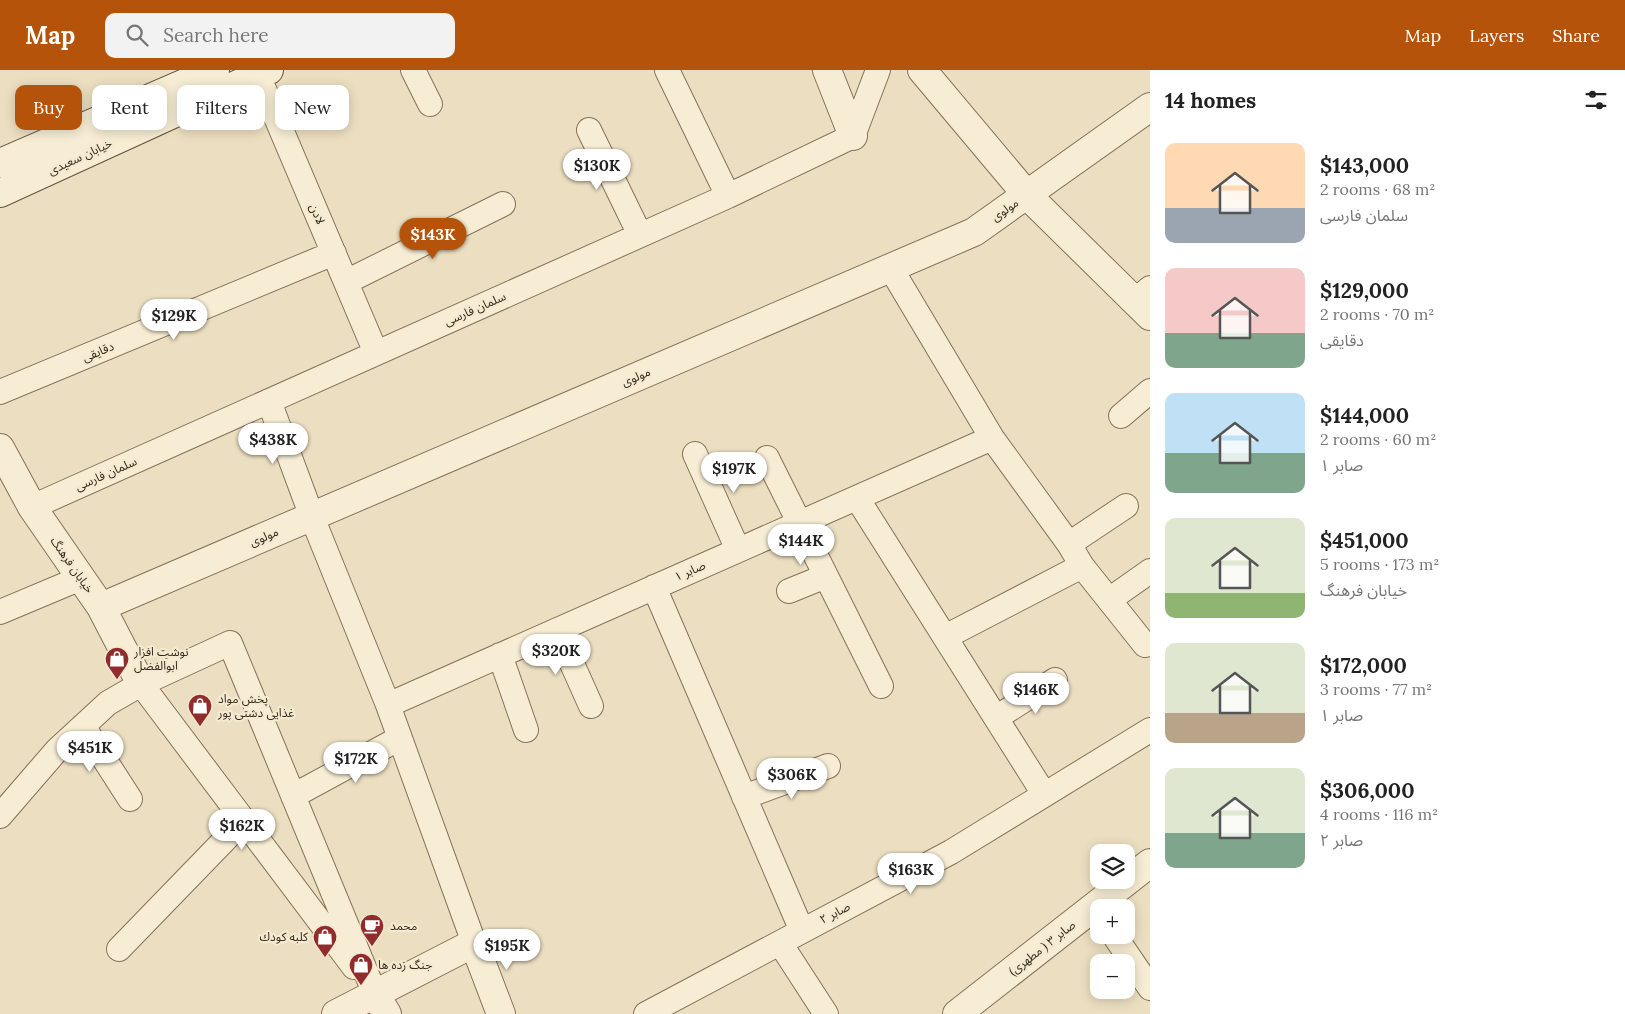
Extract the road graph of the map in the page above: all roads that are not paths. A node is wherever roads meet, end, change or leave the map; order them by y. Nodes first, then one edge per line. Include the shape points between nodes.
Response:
1 (215, 70) edge
2 (413, 70) edge
3 (667, 70) edge
4 (827, 70) edge
5 (878, 70) edge
6 (922, 70) edge
7 (261, 72) edge
8 (430, 104) dead end
9 (1150, 107) edge
10 (589, 130) dead end
11 (853, 136) junction
12 (0, 163) edge
13 (0, 194) edge
14 (1026, 195) junction
15 (728, 196) junction
16 (503, 204) dead end
17 (640, 235) junction
18 (334, 253) junction
19 (890, 267) junction
20 (346, 282) junction
21 (1145, 302) edge
22 (376, 353) junction
23 (1150, 391) edge
24 (0, 392) edge
25 (270, 401) junction
26 (1121, 416) dead end
27 (992, 438) junction
28 (0, 448) edge
29 (695, 454) dead end
30 (767, 458) dead end
31 (857, 498) junction
32 (1126, 506) dead end
33 (32, 507) junction
34 (312, 516) junction
35 (800, 524) junction
36 (1068, 544) junction
37 (738, 550) junction
38 (1082, 566) junction
39 (1150, 571) edge
40 (826, 576) junction
41 (80, 578) junction
42 (654, 587) junction
43 (789, 591) dead end
44 (1109, 600) junction
45 (101, 607) junction
46 (0, 612) edge
47 (557, 630) junction
48 (945, 637) junction
49 (1145, 645) dead end
50 (500, 655) junction
51 (1055, 680) dead end
52 (141, 684) junction
53 (881, 686) dead end
54 (388, 705) junction
55 (591, 706) dead end
56 (996, 718) junction
57 (83, 726) junction
58 (526, 730) dead end
59 (1150, 730) edge
60 (400, 738) junction
61 (828, 766) dead end
62 (1044, 794) junction
63 (293, 796) junction
64 (744, 797) junction
65 (130, 799) dead end
66 (0, 816) edge
67 (244, 820) junction
68 (1150, 863) edge
69 (1109, 899) edge
70 (1090, 914) edge
71 (802, 931) junction
72 (474, 943) junction
73 (780, 943) junction
74 (1120, 944) edge
75 (119, 950) dead end
76 (1150, 988) edge
77 (381, 1004) edge
78 (967, 1011) edge
79 (336, 1014) edge
80 (501, 1014) edge
81 (646, 1014) edge
82 (826, 1014) edge

1 - 12 street, خیابان سعیدی
2 - 8 street
3 - 15 street
4 - 11 street
5 - 11 street
6 - 14 street
7 - 13 street, خیابان سعیدی
7 - 18 street, لادن
9 - 14 street, مولوی
10 - 17 street
11 - 15 street, سلمان فارسی
14 - 19 street, مولوی via 974,232
14 - 21 street
15 - 17 street, سلمان فارسی
16 - 20 street
17 - 22 street, سلمان فارسی
18 - 20 street, لادن
18 - 24 street, دقایقی
19 - 27 street
19 - 34 street, مولوی
20 - 22 street, لادن
22 - 25 street, سلمان فارسی
23 - 26 street
25 - 33 street, سلمان فارسی
25 - 34 street
27 - 31 street, صابر ۱
27 - 36 street
28 - 33 street, خیابان فرهنگ
29 - 37 street
30 - 35 street
31 - 35 street, صابر ۱
31 - 48 street
32 - 36 street
33 - 41 street, خیابان فرهنگ
34 - 45 street, مولوی
34 - 54 street
35 - 37 street, صابر ۱
35 - 40 street
36 - 38 street
37 - 42 street, صابر ۱
38 - 44 street
38 - 48 street
39 - 44 street
40 - 43 street
40 - 53 street
41 - 45 street, خیابان فرهنگ
41 - 46 street
42 - 47 street, صابر ۱
42 - 64 street
44 - 49 street
45 - 52 street, خیابان فرهنگ
47 - 50 street, صابر ۱
47 - 55 street
48 - 56 street
50 - 54 street, صابر ۱
50 - 58 street
51 - 56 street
52 - 57 street via 108,703
52 - 63 street via 230,643
52 - 67 street
54 - 60 street
56 - 62 street
57 - 65 street
57 - 66 street via 57,750
59 - 62 street, صابر ۲
60 - 63 street
60 - 72 street
61 - 64 street
62 - 71 street, صابر ۲ via 951,852
63 - 77 street
64 - 71 street
67 - 75 street
67 - 77 street
68 - 69 street, صابر ۳ ( مطهری)
70 - 78 street, صابر ۳ ( مطهری)
71 - 73 street, صابر ۲
72 - 77 street
72 - 80 street
73 - 81 street, صابر ۲
73 - 82 street
74 - 76 street
77 - 79 street

